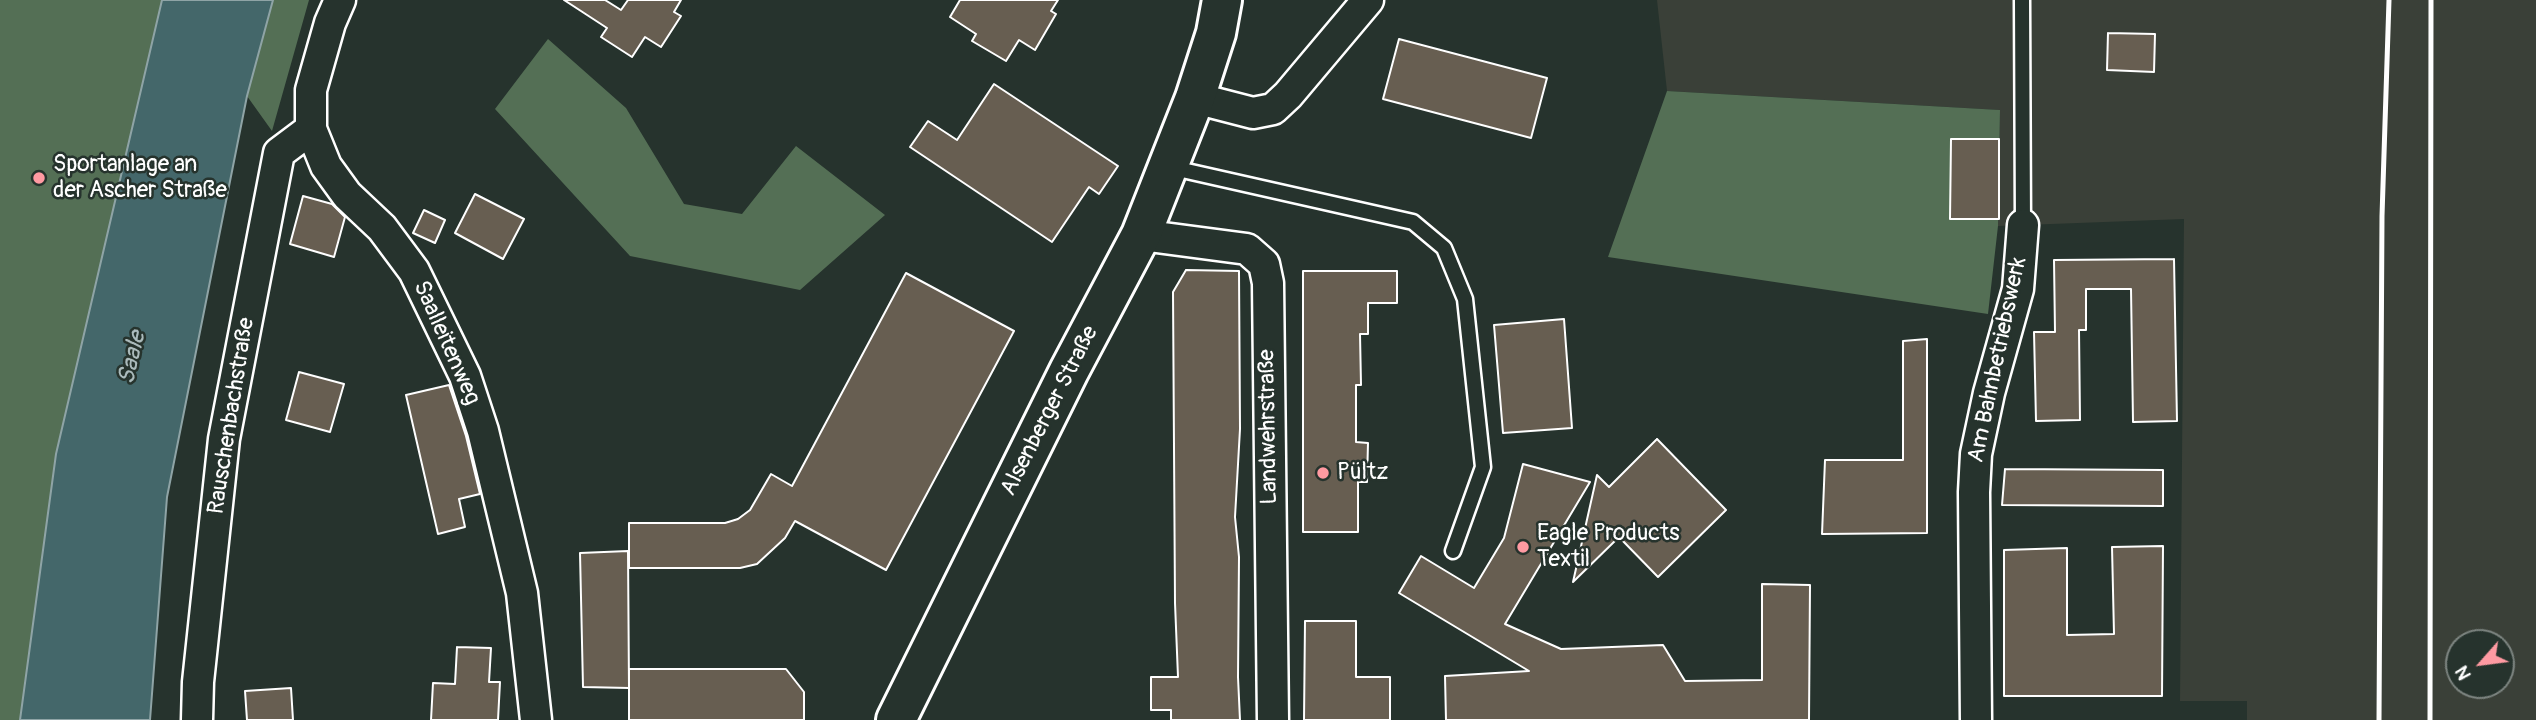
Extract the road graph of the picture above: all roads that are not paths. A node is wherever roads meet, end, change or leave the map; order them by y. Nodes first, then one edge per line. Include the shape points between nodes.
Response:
1 (340, 0) edge
2 (1222, 0) edge
3 (1368, 0) edge
4 (2022, 0) edge
5 (1195, 98) junction
6 (311, 129) junction
7 (1167, 167) junction
8 (2022, 225) joint
9 (1140, 236) junction
10 (1453, 551) dead end
11 (197, 720) edge
12 (536, 720) edge
13 (895, 720) edge
14 (1273, 720) edge
15 (1976, 720) edge

1 - 6 street, Saalleitenweg via 312,90
2 - 5 street, Alsenberger Straße
3 - 5 street via 1273,109 1253,113
4 - 8 lane, Am Bahnbetriebswerk
5 - 7 street, Alsenberger Straße
6 - 11 street, Rauschenbachstraße via 279,153 222,453
6 - 12 street, Saalleitenweg via 326,166 347,195 382,228 414,271 465,376 522,593
7 - 9 street, Alsenberger Straße
7 - 10 lane via 1413,222 1444,248 1465,299 1483,467
8 - 15 street, Am Bahnbetriebswerk via 2018,289 1976,454
9 - 13 street, Alsenberger Straße
9 - 14 street, Landwehrstraße via 1247,249 1264,264 1268,284

